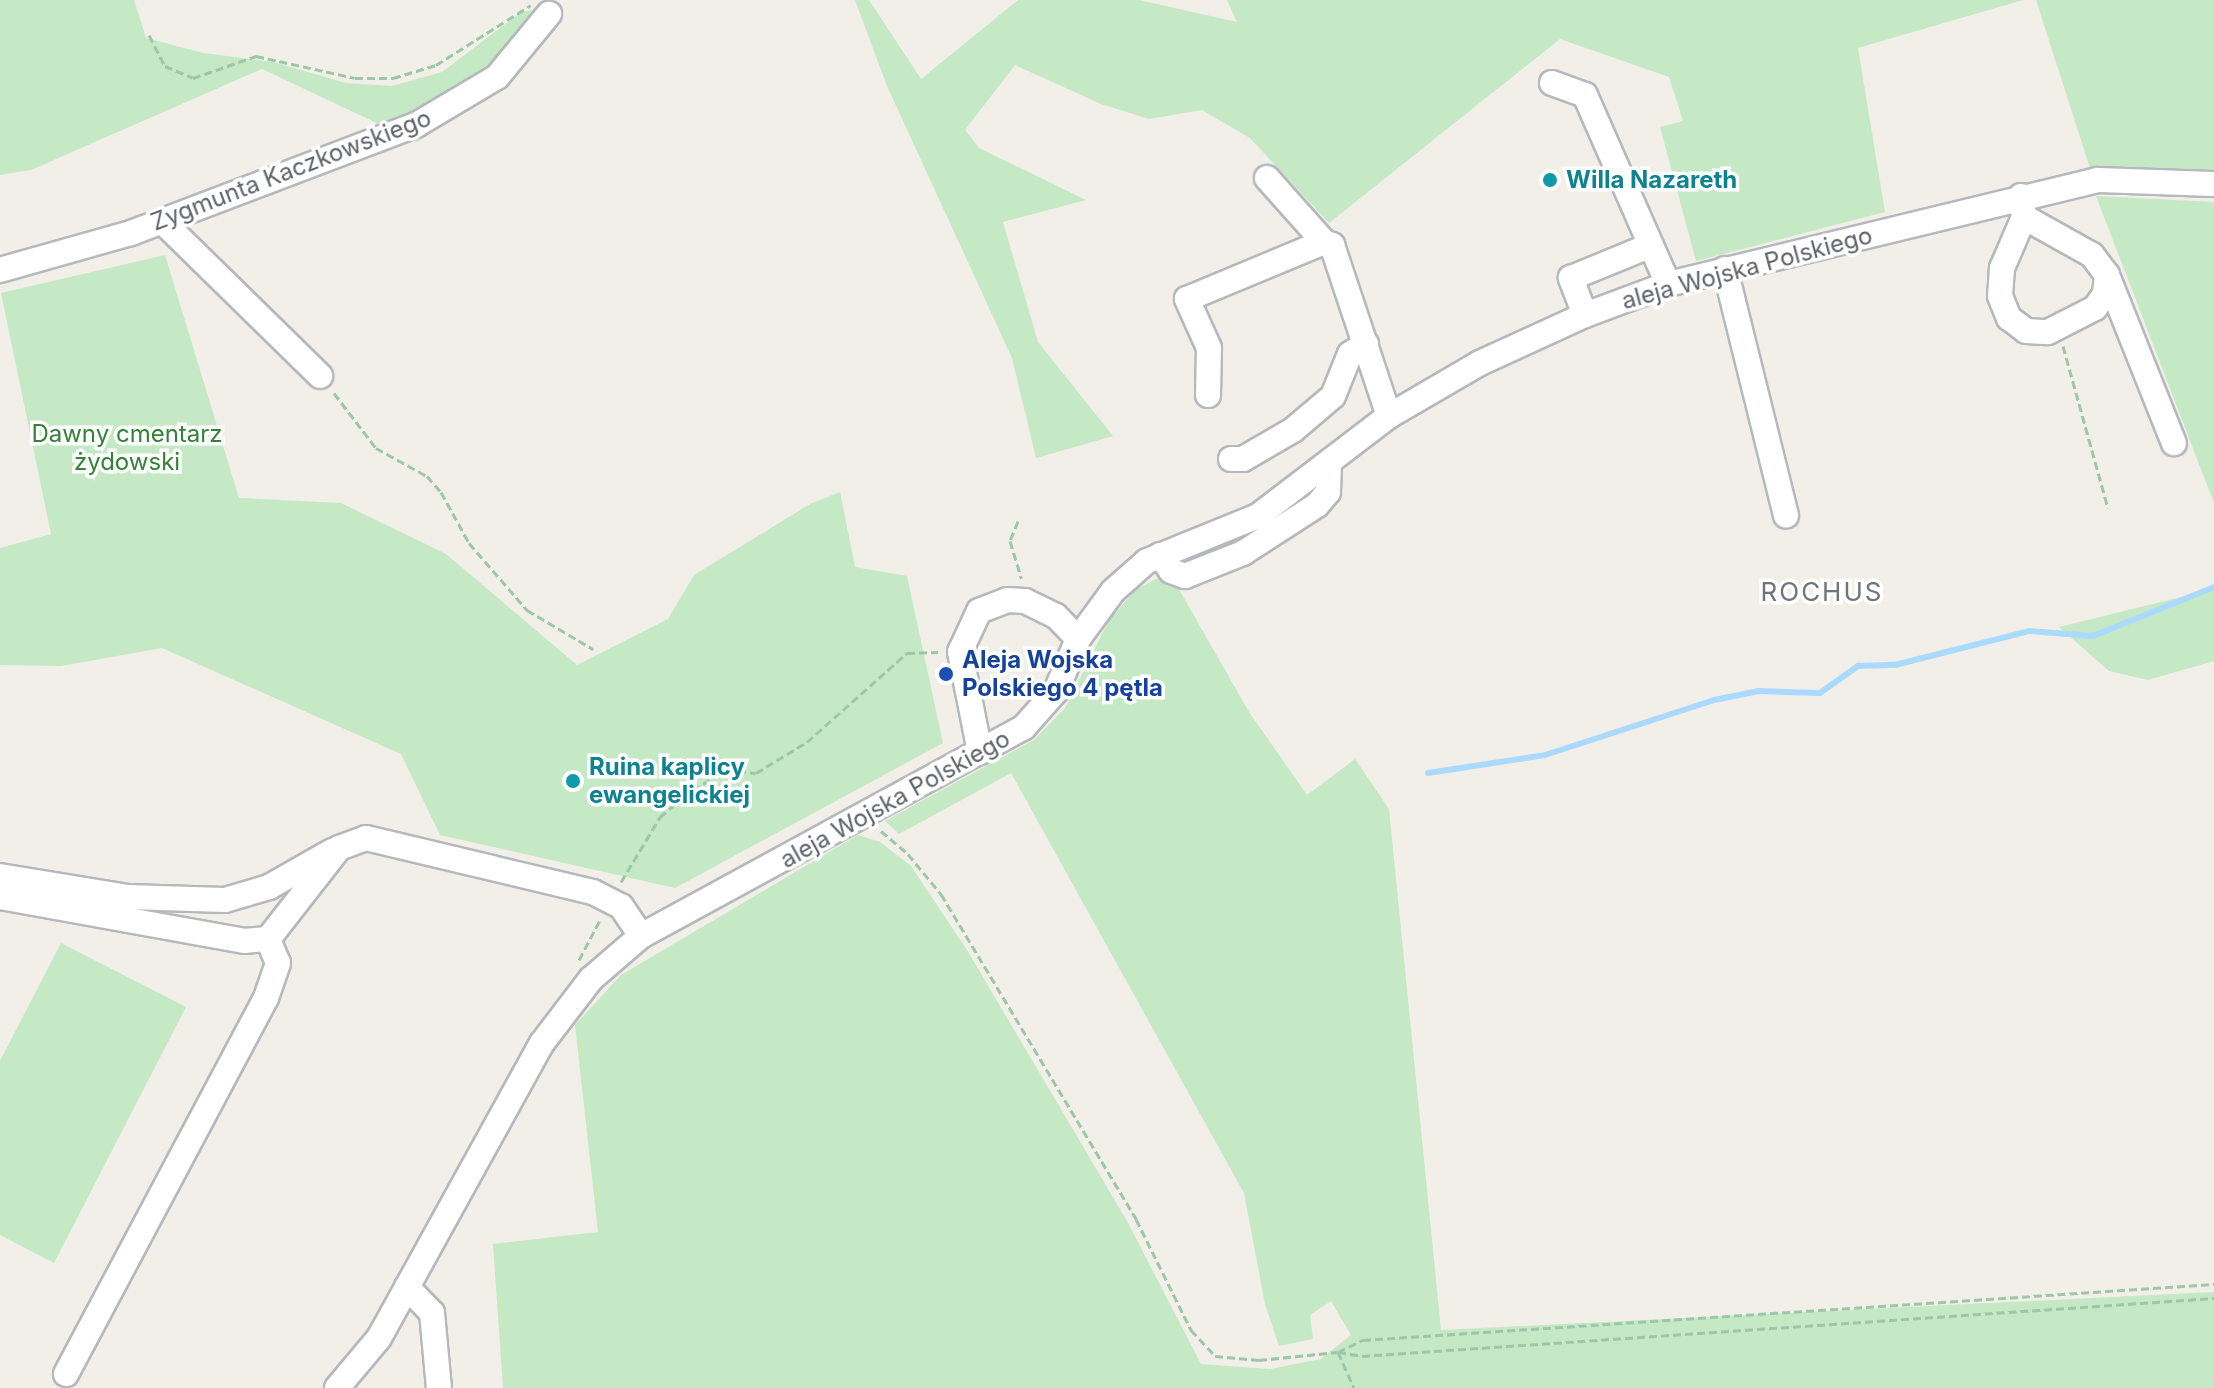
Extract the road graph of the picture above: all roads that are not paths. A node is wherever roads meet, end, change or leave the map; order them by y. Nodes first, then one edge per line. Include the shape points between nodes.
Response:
1 (549, 14) road end
2 (1552, 83) dead end
3 (1267, 178) dead end
4 (2214, 184) edge
5 (2022, 207) junction
6 (163, 222) junction
7 (1324, 242) junction
8 (1649, 246) junction
9 (1725, 269) junction
10 (0, 270) edge
11 (2107, 275) junction
12 (1668, 284) junction
13 (1585, 315) junction
14 (1366, 344) junction
15 (320, 376) road end
16 (1208, 395) dead end
17 (1389, 416) junction
18 (2174, 443) dead end
19 (1231, 459) dead end
20 (1786, 516) dead end
21 (1078, 639) junction
22 (980, 752) junction
23 (339, 848) junction
24 (0, 876) edge
25 (0, 897) edge
26 (641, 936) junction
27 (268, 939) junction
28 (407, 1287) junction
29 (66, 1374) dead end
30 (337, 1388) edge
31 (439, 1388) edge

1 - 6 street, Zygmunta Kaczkowskiego via 497,77 416,125
2 - 8 street via 1585,95
3 - 7 street
4 - 5 street, aleja Wojska Polskiego via 2097,180
5 - 9 street, aleja Wojska Polskiego
5 - 11 street via 2092,255
5 - 11 street via 2002,268 2000,296 2009,318 2026,331 2057,327 2095,308 2105,294
6 - 10 street, Zygmunta Kaczkowskiego
6 - 15 street
7 - 14 street via 1332,245
7 - 16 street via 1187,299 1209,348
8 - 12 street
8 - 13 street via 1571,278
9 - 12 street, aleja Wojska Polskiego
9 - 20 street
11 - 18 street
12 - 13 street, aleja Wojska Polskiego
13 - 17 street, aleja Wojska Polskiego via 1480,363
14 - 17 street
14 - 19 street via 1350,354 1333,396 1293,430 1243,459
17 - 21 street, aleja Wojska Polskiego via 1258,516 1160,555 1113,591
21 - 22 street, aleja Wojska Polskiego via 1044,707 1024,727
21 - 22 street via 1056,616 1007,600 979,611 960,652
22 - 26 street, aleja Wojska Polskiego
23 - 24 street via 269,887 225,900 128,897
23 - 26 street via 366,838 391,842 611,899
23 - 27 street
25 - 27 street via 244,941
26 - 28 street, aleja Wojska Polskiego via 591,979 563,1012
27 - 29 street via 278,963 266,998
28 - 30 street, aleja Wojska Polskiego via 368,1355
28 - 31 street via 432,1313

